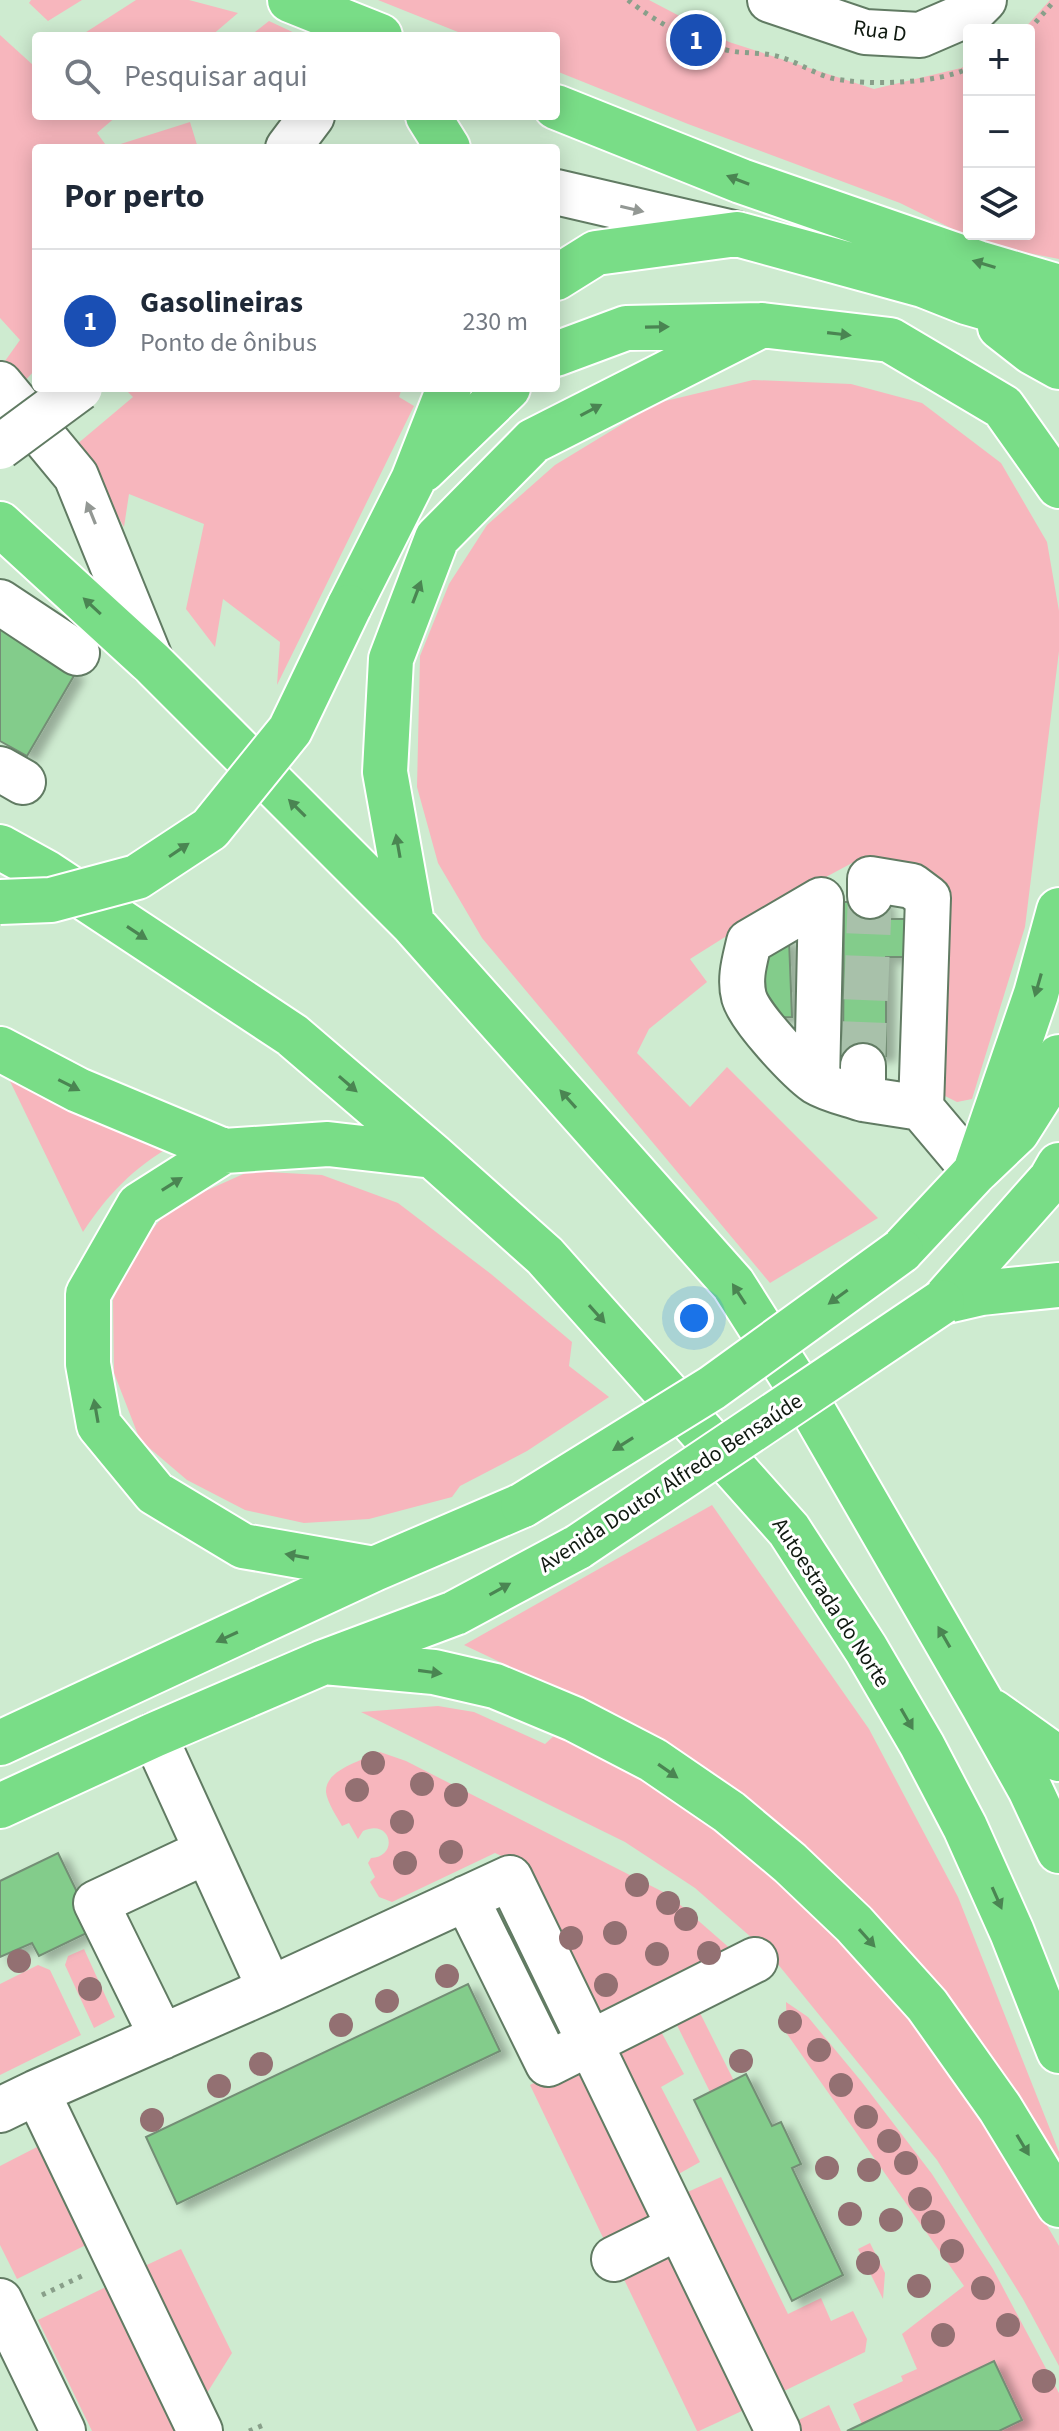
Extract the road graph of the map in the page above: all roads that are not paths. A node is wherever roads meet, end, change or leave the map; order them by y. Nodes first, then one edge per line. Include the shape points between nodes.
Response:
1 (290, 0) edge
2 (770, 0) edge
3 (984, 0) edge
4 (367, 32) edge
5 (560, 109) edge
6 (309, 120) edge
7 (430, 120) edge
8 (291, 144) edge
9 (446, 144) edge
10 (560, 193) edge
11 (737, 234) junction
12 (560, 276) edge
13 (1059, 287) edge
14 (966, 302) junction
15 (762, 325) junction
16 (1059, 332) edge
17 (560, 353) edge
18 (1059, 367) edge
19 (0, 384) edge
20 (75, 392) edge
21 (447, 392) edge
22 (504, 392) edge
23 (0, 447) edge
24 (413, 480) junction
25 (1059, 486) edge
26 (0, 524) edge
27 (0, 602) edge
28 (77, 653) dead end
29 (152, 663) junction
30 (0, 847) edge
31 (821, 900) junction
32 (0, 902) edge
33 (1059, 910) edge
34 (412, 923) junction
35 (0, 1049) edge
36 (1059, 1057) edge
37 (817, 1082) junction
38 (921, 1108) junction
39 (224, 1151) junction
40 (433, 1156) junction
41 (1059, 1165) edge
42 (975, 1172) junction
43 (1059, 1285) edge
44 (942, 1302) junction
45 (374, 1569) junction
46 (324, 1662) junction
47 (983, 1705) junction
48 (154, 1735) junction
49 (9, 1737) edge
50 (1059, 1759) edge
51 (0, 1806) edge
52 (207, 1851) junction
53 (1059, 1851) edge
54 (466, 1898) junction
55 (755, 1960) dead end
56 (270, 1989) junction
57 (162, 2037) junction
58 (590, 2043) junction
59 (1059, 2051) edge
60 (19, 2101) edge
61 (1059, 2205) edge
62 (679, 2227) junction
63 (614, 2259) dead end
64 (3, 2307) edge
65 (63, 2431) edge
66 (200, 2431) edge
67 (778, 2431) edge

1 - 4 highway
2 - 3 street, Rua D via 865,32 920,35 971,13
13 -> 5 highway via 741,181
6 - 8 street
7 - 9 highway
10 -> 11 street
11 - 12 highway via 596,253
11 - 14 highway via 923,285
14 - 16 highway
14 - 18 highway
17 -> 15 highway via 626,328
15 -> 25 highway via 890,340 1003,407
34 -> 15 highway via 385,772 391,659 437,538 533,441
29 -> 19 street via 76,476
20 - 23 street, bridge
21 - 24 highway
22 - 24 highway
32 -> 24 highway, bridge via 51,900 137,877 210,829 290,730
29 -> 26 highway
27 - 28 street
34 -> 29 highway
30 -> 40 highway, Autoestrada do Norte via 292,1035
31 - 37 street
31 - 37 street via 749,942 742,973 744,998 757,1020
31 - 38 street via 870,888 912,886 928,898
33 -> 42 highway
47 -> 34 highway via 811,1407 733,1284
35 -> 39 highway via 78,1090
36 - 42 highway via 1017,1132
37 - 38 street via 863,1083
38 - 42 street
39 - 40 highway via 328,1144
45 -> 39 highway via 243,1546 155,1493 99,1425 88,1364 88,1294 139,1205
40 -> 59 highway, Autoestrada do Norte via 545,1256 789,1530 866,1649 965,1827
41 - 44 highway, Avenida Doutor Alfredo Bensaúde
42 -> 45 highway, bridge via 901,1251 712,1388 523,1505
43 - 44 highway
46 -> 44 highway, Avenida Doutor Alfredo Bensaúde, bridge via 455,1613 578,1547
45 -> 49 highway
46 - 48 highway, Avenida Doutor Alfredo Bensaúde
46 -> 61 highway via 434,1672 495,1686 653,1760 729,1812 854,1924 927,2005 1000,2108
47 - 50 highway
47 - 53 highway
48 - 51 highway, Avenida Doutor Alfredo Bensaúde
48 - 52 street
52 - 56 street
52 - 57 street via 96,1903
54 - 56 street
54 - 58 street via 510,1878
54 - 58 street via 537,2069
55 - 58 street
56 - 57 street
57 - 60 street
58 - 62 street
60 - 66 street
62 - 63 street
62 - 67 street
64 - 65 street

